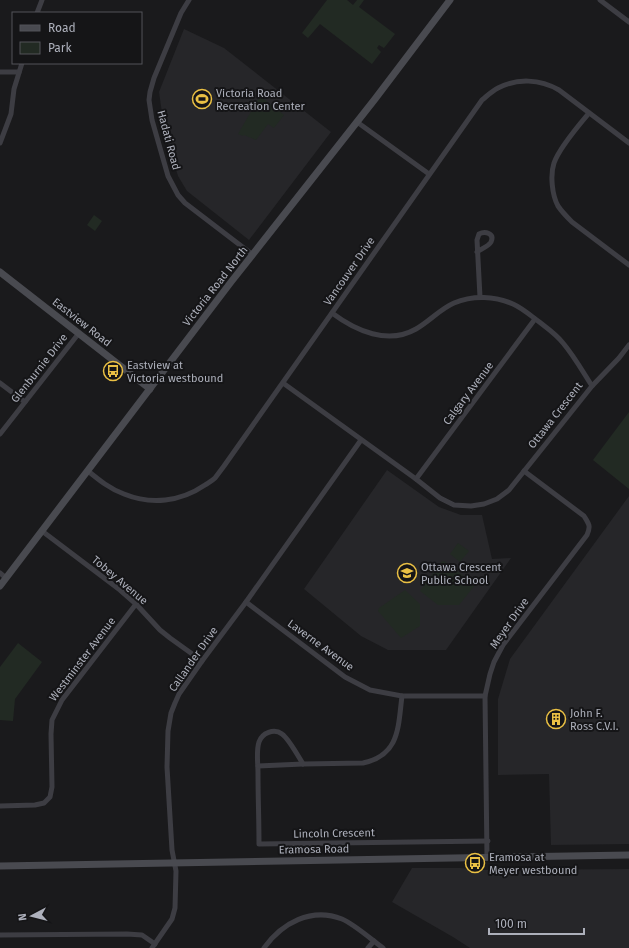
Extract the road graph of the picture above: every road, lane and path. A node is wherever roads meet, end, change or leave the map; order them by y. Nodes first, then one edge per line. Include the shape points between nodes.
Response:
1 (42, 0) edge
2 (189, 0) edge
3 (450, 0) edge
4 (600, 0) edge
5 (38, 12) edge
6 (629, 22) edge
7 (22, 64) edge
8 (0, 72) edge
9 (19, 72) junction
10 (589, 113) junction
11 (357, 122) junction
12 (0, 143) edge
13 (629, 143) edge
14 (429, 174) junction
15 (478, 252) dead end
16 (253, 255) junction
17 (629, 266) edge
18 (0, 272) edge
19 (480, 297) junction
20 (332, 313) junction
21 (535, 319) junction
22 (79, 333) junction
23 (629, 345) edge
24 (0, 383) edge
25 (283, 383) junction
26 (592, 386) junction
27 (150, 389) junction
28 (25, 402) junction
29 (0, 434) edge
30 (361, 440) junction
31 (88, 471) junction
32 (524, 471) junction
33 (416, 479) junction
34 (42, 531) junction
35 (0, 573) edge
36 (6, 578) junction
37 (0, 586) edge
38 (246, 602) junction
39 (136, 604) junction
40 (202, 661) junction
41 (402, 696) junction
42 (485, 696) junction
43 (303, 764) junction
44 (258, 766) junction
45 (0, 806) edge
46 (488, 841) junction
47 (629, 855) edge
48 (487, 857) junction
49 (174, 862) junction
50 (0, 866) edge
51 (0, 935) edge
52 (374, 941) junction
53 (154, 946) edge
54 (264, 948) edge
55 (368, 948) edge
56 (383, 948) edge

1 - 5 street
2 - 16 street, Hadati Road via 179,17 154,78 149,100 152,118 168,176 178,195
3 - 11 main road, Victoria Road North
4 - 6 street
7 - 9 street
8 - 9 street
9 - 12 street via 11,114
10 - 13 street, Vancouver Drive
10 - 14 street, Vancouver Drive via 550,85 540,82 514,82 497,89 482,100
10 - 17 street via 560,150 553,164 553,190 565,216
11 - 14 street
11 - 16 main road, Victoria Road North
14 - 20 street, Vancouver Drive
15 - 19 street
16 - 27 main road, Victoria Road North
18 - 22 main road, Eastview Road
19 - 20 street, Ottawa Crescent via 456,302 418,328 395,336 373,334 359,329
19 - 21 street, Ottawa Crescent via 513,304
20 - 25 street, Vancouver Drive
21 - 26 street, Ottawa Crescent via 563,342
21 - 33 street, Calgary Avenue
22 - 27 main road, Eastview Road
22 - 28 street, Glenburnie Drive
23 - 26 street
24 - 28 street
25 - 30 street, Ottawa Crescent
25 - 31 street, Vancouver Drive via 214,478 186,496 171,500 141,500 110,487
26 - 32 street, Ottawa Crescent
27 - 31 main road, Victoria Road North
28 - 29 street, Glenburnie Drive
30 - 33 street, Ottawa Crescent
30 - 38 street, Callander Drive
31 - 34 main road, Victoria Road North
32 - 33 street, Ottawa Crescent via 509,490 497,499 471,506 454,505 440,498
32 - 42 street, Meyer Drive via 584,516 590,528 503,645 494,662
34 - 36 main road, Victoria Road North
34 - 39 street, Tobey Avenue
35 - 36 street
36 - 37 main road, Victoria Road North
38 - 40 street, Callander Drive
38 - 41 street, Laverne Avenue via 345,677 370,690
39 - 40 street, Tobey Avenue via 160,630
39 - 45 street, Westminster Avenue via 62,700 52,720 50,797 44,803 35,805
40 - 49 street, Callander Drive via 179,694 169,726 167,767
41 - 42 street, Laverne Avenue
41 - 43 street via 396,734 393,743 384,754 363,763
42 - 46 street, Meyer Drive
43 - 44 street
43 - 44 street, Lincoln Crescent via 285,737 281,733 273,732 263,735 259,740
44 - 46 street, Lincoln Crescent via 259,844
46 - 48 street, Meyer Drive
47 - 48 main road, Eramosa Road
48 - 49 main road, Eramosa Road
49 - 50 main road, Eramosa Road
49 - 53 street, Callander Drive via 174,914
51 - 53 street via 142,935
52 - 54 street via 342,919 313,916 300,918 288,924 275,934
52 - 55 street
52 - 56 street

